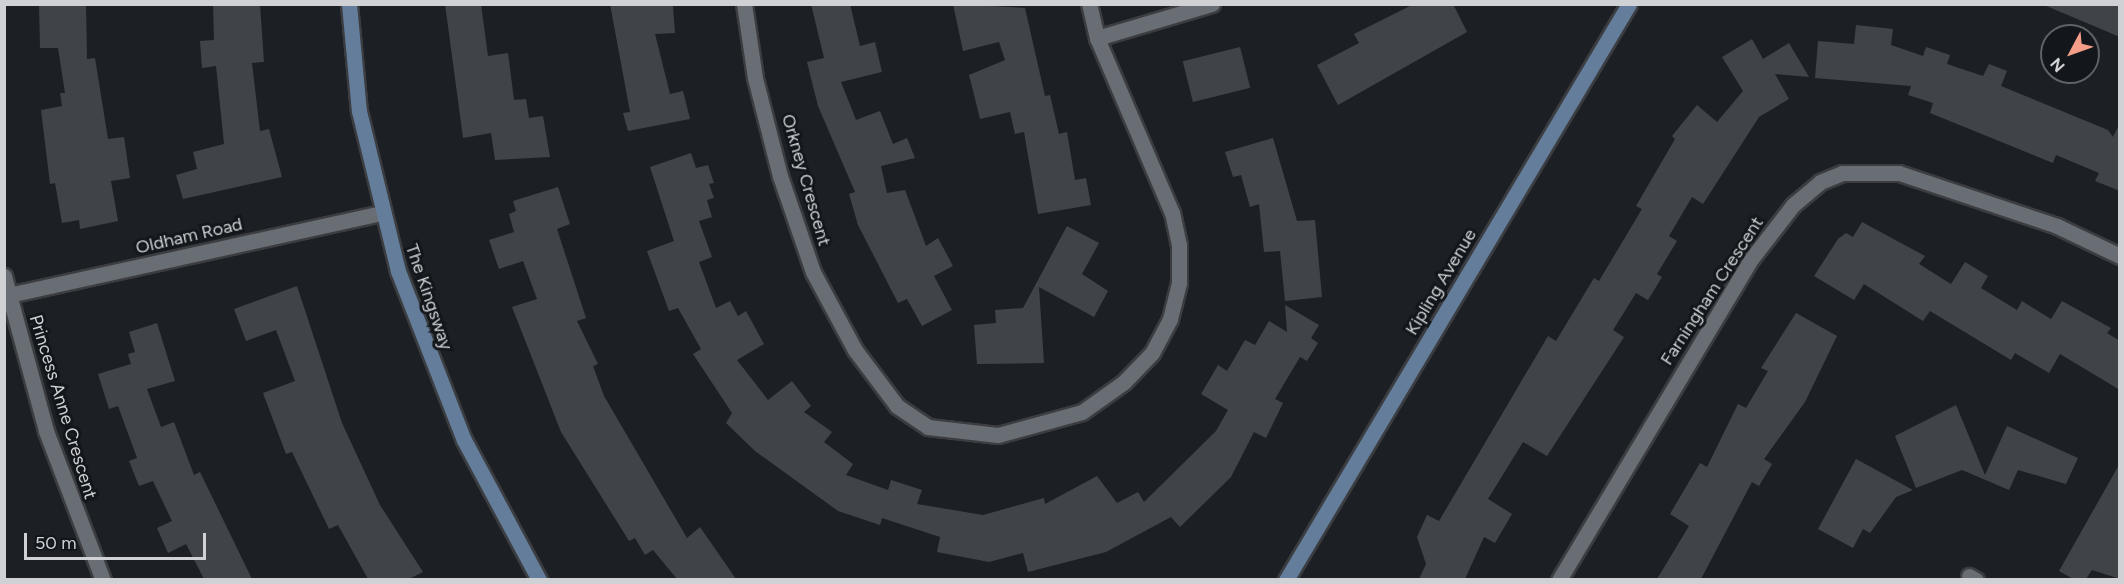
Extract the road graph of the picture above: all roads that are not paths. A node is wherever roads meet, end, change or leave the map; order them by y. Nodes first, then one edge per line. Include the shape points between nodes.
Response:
1 (349, 4) edge
2 (744, 4) edge
3 (1089, 4) edge
4 (1212, 4) edge
5 (1629, 4) edge
6 (1097, 38) junction
7 (382, 213) junction
8 (2120, 256) edge
9 (4, 276) edge
10 (7, 296) edge
11 (103, 579) edge
12 (539, 579) edge
13 (1286, 579) edge
14 (1559, 579) edge

1 - 7 main road, The Kingsway via 359,111
2 - 6 street, Orkney Crescent via 755,78 780,176 813,272 855,350 897,406 928,427 972,433 998,435 1082,412 1152,353 1170,319 1179,254 1172,213
3 - 6 street, Orkney Crescent
4 - 6 street
5 - 13 main road, Kipling Avenue
7 - 10 street, Oldham Road
7 - 12 main road, The Kingsway via 440,384 490,494
8 - 14 street, Farningham Crescent via 2057,226 1899,173 1842,173 1820,182 1793,205 1752,258
9 - 10 street, Princess Anne Crescent
10 - 11 street, Princess Anne Crescent via 46,431

